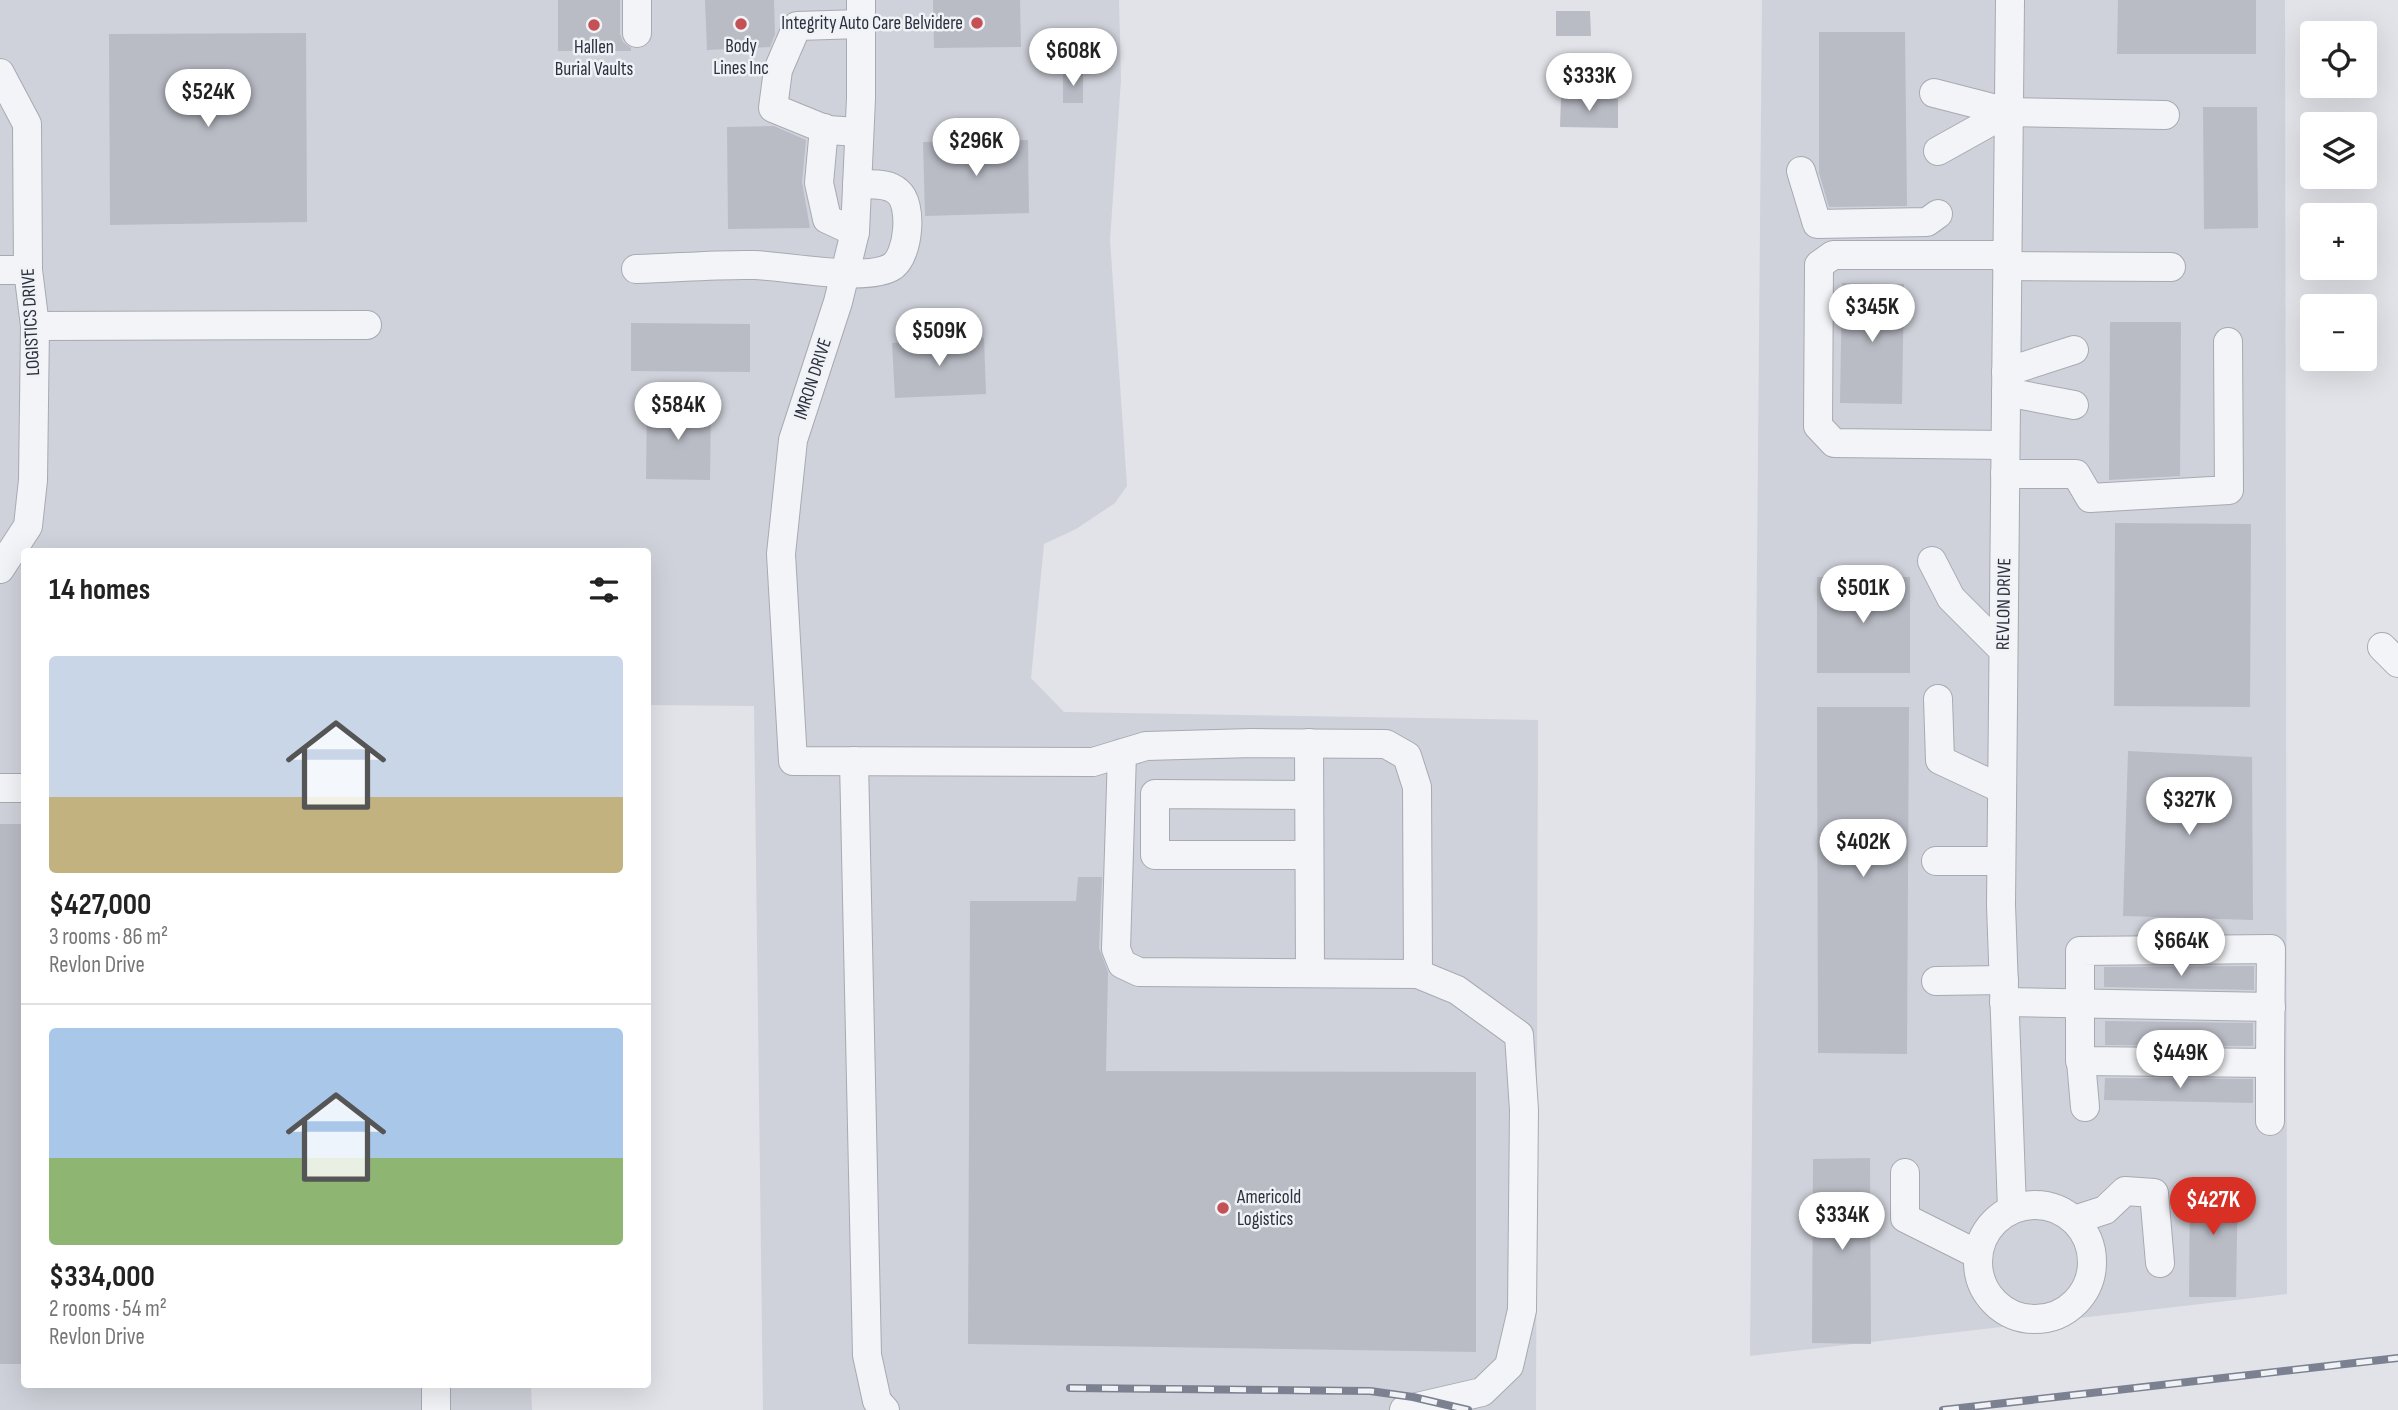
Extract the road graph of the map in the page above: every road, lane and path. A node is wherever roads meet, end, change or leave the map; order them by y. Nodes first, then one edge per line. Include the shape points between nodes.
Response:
1 (637, 0) edge
2 (2010, 0) edge
3 (861, 12) edge
4 (637, 33) dead end
5 (0, 73) edge
6 (1934, 93) dead end
7 (2008, 112) junction
8 (2165, 115) dead end
9 (824, 128) junction
10 (859, 132) junction
11 (1938, 151) dead end
12 (1801, 171) dead end
13 (857, 184) junction
14 (1938, 214) dead end
15 (855, 232) junction
16 (2007, 260) junction
17 (2171, 267) dead end
18 (636, 269) dead end
19 (14, 270) edge
20 (845, 273) junction
21 (367, 325) dead end
22 (35, 326) junction
23 (2228, 342) dead end
24 (2074, 350) dead end
25 (2006, 382) junction
26 (2074, 405) dead end
27 (2005, 445) junction
28 (2005, 474) junction
29 (1932, 561) dead end
30 (0, 569) edge
31 (2003, 650) junction
32 (1938, 699) dead end
33 (1309, 743) junction
34 (1122, 752) junction
35 (854, 761) junction
36 (0, 788) edge
37 (21, 788) edge
38 (2002, 789) junction
39 (1309, 795) junction
40 (1309, 855) junction
41 (1936, 861) dead end
42 (2001, 861) junction
43 (1310, 973) junction
44 (1418, 974) junction
45 (1936, 981) dead end
46 (2004, 991) junction
47 (2081, 1003) junction
48 (2271, 1007) junction
49 (2081, 1061) junction
50 (2270, 1063) junction
51 (2085, 1107) dead end
52 (2270, 1121) dead end
53 (1905, 1173) dead end
54 (2012, 1209) junction
55 (2074, 1220) junction
56 (1977, 1254) junction
57 (2160, 1263) dead end
58 (436, 1388) edge
59 (436, 1410) edge
60 (885, 1410) edge
61 (1405, 1410) edge

1 - 4 street
2 - 7 street, REVLON DRIVE
3 - 9 street via 797,26 778,69 772,108
3 - 10 street, IMRON DRIVE
5 - 19 street, LOGISTICS DRIVE via 27,124
6 - 7 street
7 - 8 street
7 - 11 street
7 - 16 street, REVLON DRIVE
9 - 10 street
9 - 15 street via 819,183 827,219
10 - 13 street, IMRON DRIVE
12 - 14 street via 1817,225 1927,222
13 - 15 street, IMRON DRIVE
13 - 20 street via 890,186 901,193 908,208 904,251 894,265 873,273
15 - 20 street, IMRON DRIVE
16 - 17 street
16 - 25 street, REVLON DRIVE
16 - 27 street via 1833,255 1819,265 1818,426 1834,443
18 - 20 street via 754,265
19 - 22 street, LOGISTICS DRIVE
20 - 35 street, IMRON DRIVE via 793,440 781,554 793,761
21 - 22 street
22 - 30 street, LOGISTICS DRIVE via 28,526
23 - 28 street via 2229,490 2091,498 2076,474
24 - 25 street
25 - 26 street
25 - 27 street, REVLON DRIVE
27 - 28 street, REVLON DRIVE
28 - 31 street, REVLON DRIVE
29 - 31 street via 1951,598
31 - 38 street, REVLON DRIVE
32 - 38 street via 1940,760
33 - 34 street via 1146,746
33 - 39 street
33 - 44 street via 1386,744 1407,756 1417,788
34 - 35 street via 1093,762
34 - 43 street via 1116,949 1122,964 1139,972
35 - 60 street via 867,1355 877,1401
36 - 37 street
38 - 42 street, REVLON DRIVE
39 - 40 street
39 - 40 street via 1154,794 1154,855
40 - 43 street
41 - 42 street
42 - 46 street, REVLON DRIVE
43 - 44 street
44 - 61 street via 1457,990 1519,1035 1524,1110 1522,1310 1508,1366 1482,1392
45 - 46 street
46 - 47 street
46 - 54 street, REVLON DRIVE
47 - 48 street
47 - 48 street via 2080,951 2270,949
47 - 49 street
48 - 50 street
49 - 50 street
49 - 51 street
50 - 52 street
53 - 56 street via 1905,1218
54 - 55 street via 2045,1205
54 - 56 street via 1983,1235
55 - 56 street via 2091,1248 2089,1282 2081,1297 2054,1316 2029,1318 2005,1311 1992,1301 1983,1287
55 - 57 street via 2105,1210 2126,1191 2154,1193
58 - 59 street

